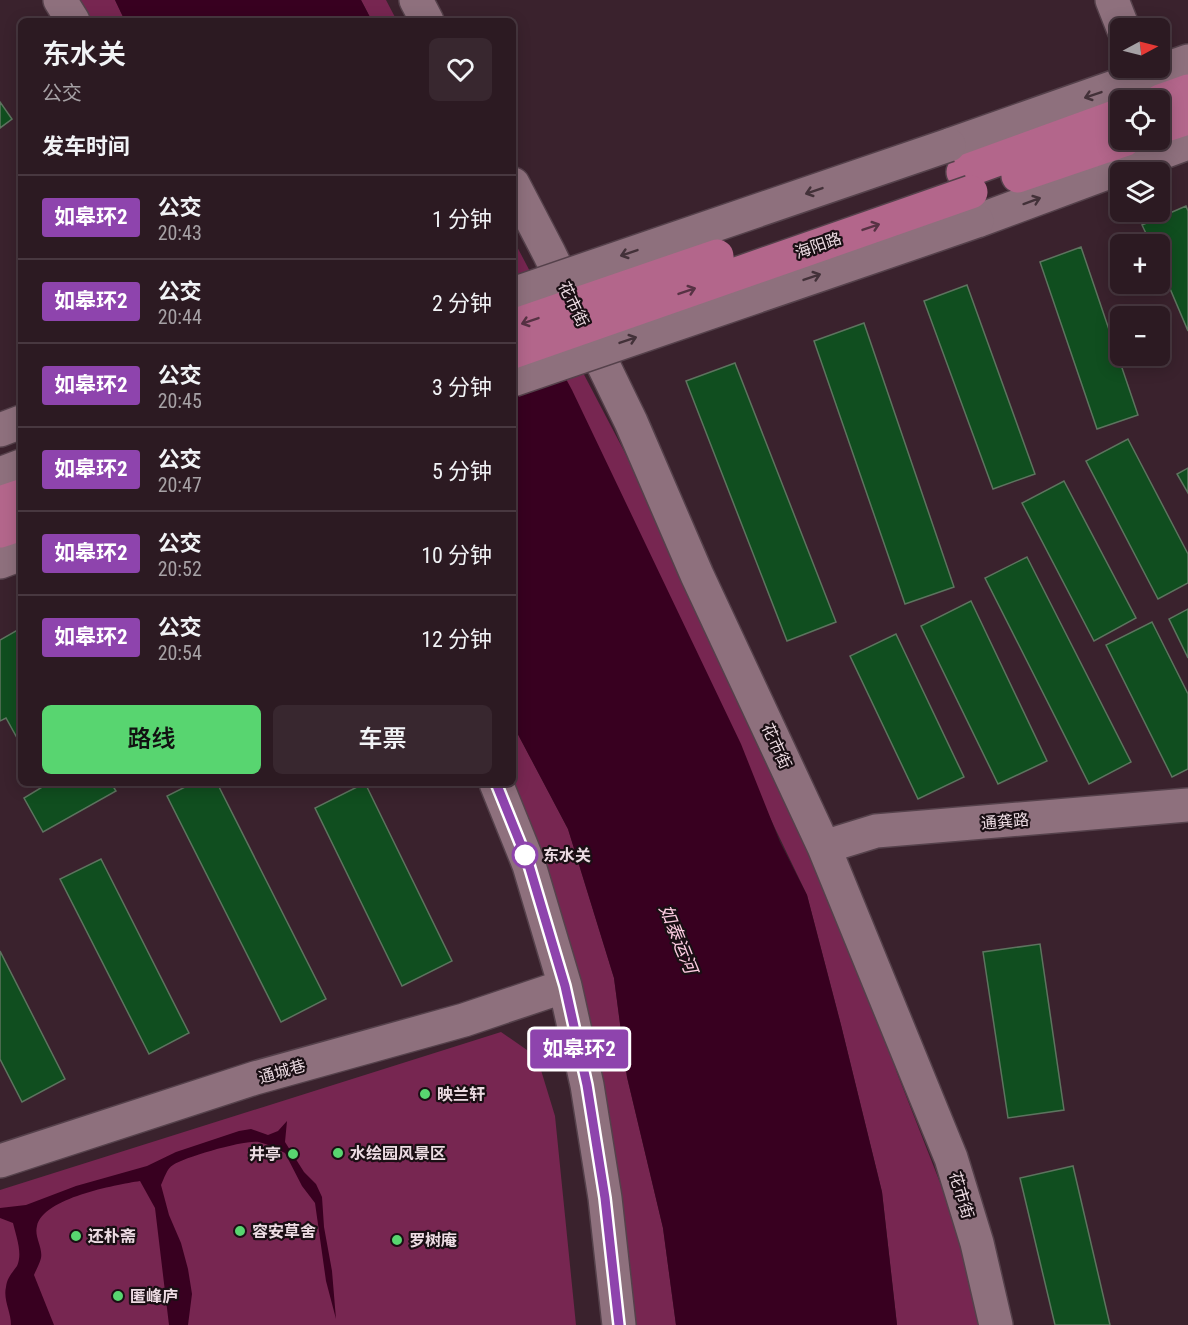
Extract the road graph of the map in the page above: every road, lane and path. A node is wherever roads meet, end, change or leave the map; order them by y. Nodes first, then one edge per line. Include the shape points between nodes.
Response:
1 (60, 0) edge
2 (416, 0) edge
3 (1112, 0) edge
4 (71, 18) edge
5 (425, 18) edge
6 (1119, 18) edge
7 (1181, 70) edge
8 (1167, 90) edge
9 (1188, 118) edge
10 (1110, 119) edge
11 (1170, 124) edge
12 (1188, 143) edge
13 (1110, 144) edge
14 (965, 183) junction
15 (516, 190) edge
16 (516, 293) edge
17 (516, 325) edge
18 (516, 351) edge
19 (516, 379) edge
20 (18, 423) edge
21 (0, 430) edge
22 (18, 467) edge
23 (0, 474) edge
24 (18, 496) edge
25 (0, 503) edge
26 (18, 525) edge
27 (0, 531) edge
28 (18, 555) edge
29 (0, 562) edge
30 (497, 786) edge
31 (1188, 806) edge
32 (824, 847) junction
33 (565, 986) junction
34 (0, 1161) edge
35 (619, 1325) edge
36 (996, 1325) edge

1 - 4 street
2 - 5 street
3 - 6 street
7 - 8 main road
7 -> 14 street
9 - 11 main road
10 - 14 main road, 海阳路
14 -> 12 street
13 - 14 main road, 海阳路
14 -> 16 street, bridge
14 -> 17 main road, 海阳路, bridge
18 -> 14 main road, 海阳路, bridge
19 -> 14 street, bridge
15 - 32 street, 花市街 via 631,422
20 - 21 street
22 - 23 street
24 - 25 main road
26 - 27 main road
28 - 29 street
30 - 33 street via 529,865
31 - 32 street, 通龚路 via 876,831
32 - 36 street, 花市街 via 951,1158 977,1242
33 - 34 street, 通城巷 via 464,1020 255,1078
33 - 35 street via 587,1085 605,1198

